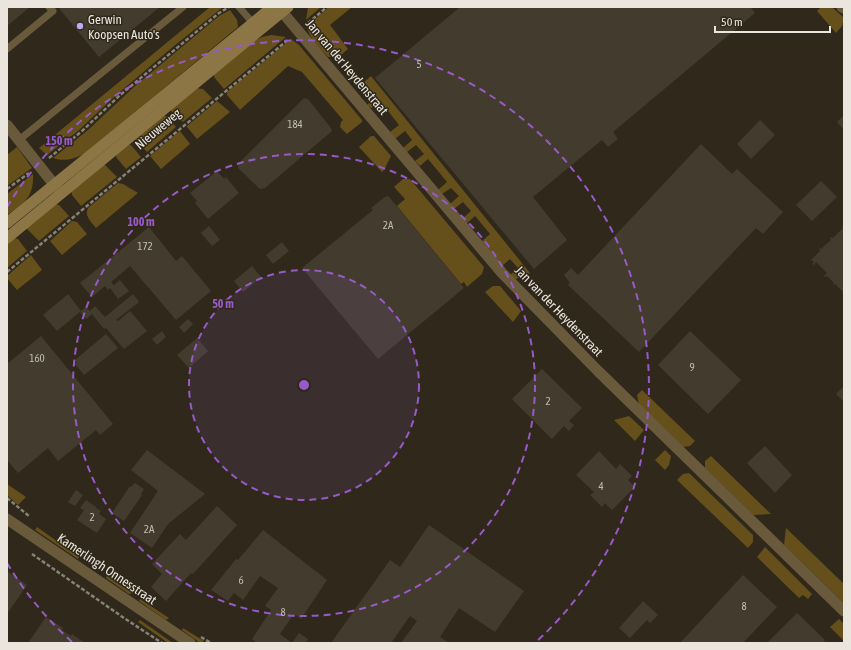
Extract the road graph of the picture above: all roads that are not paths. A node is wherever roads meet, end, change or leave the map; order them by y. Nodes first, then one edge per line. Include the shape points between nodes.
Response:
1 (49, 7) edge
2 (183, 7) edge
3 (239, 7) edge
4 (280, 8) edge
5 (253, 23) junction
6 (7, 49) edge
7 (7, 125) edge
8 (19, 140) junction
9 (54, 184) junction
10 (62, 193) junction
11 (7, 223) edge
12 (7, 238) edge
13 (7, 519) edge
14 (844, 611) edge
15 (190, 643) edge

1 - 6 lane via 52,11
2 - 8 lane
3 - 5 lane
4 - 5 main road, Nieuweweg
4 - 10 main road, Nieuweweg
4 - 14 street, Jan van der Heydenstraat via 502,273 598,371
5 - 9 main road, Nieuweweg
7 - 8 street
8 - 9 street
9 - 10 street
9 - 11 main road, Nieuweweg
10 - 12 main road, Nieuweweg
13 - 15 street, Kamerlingh Onnesstraat

